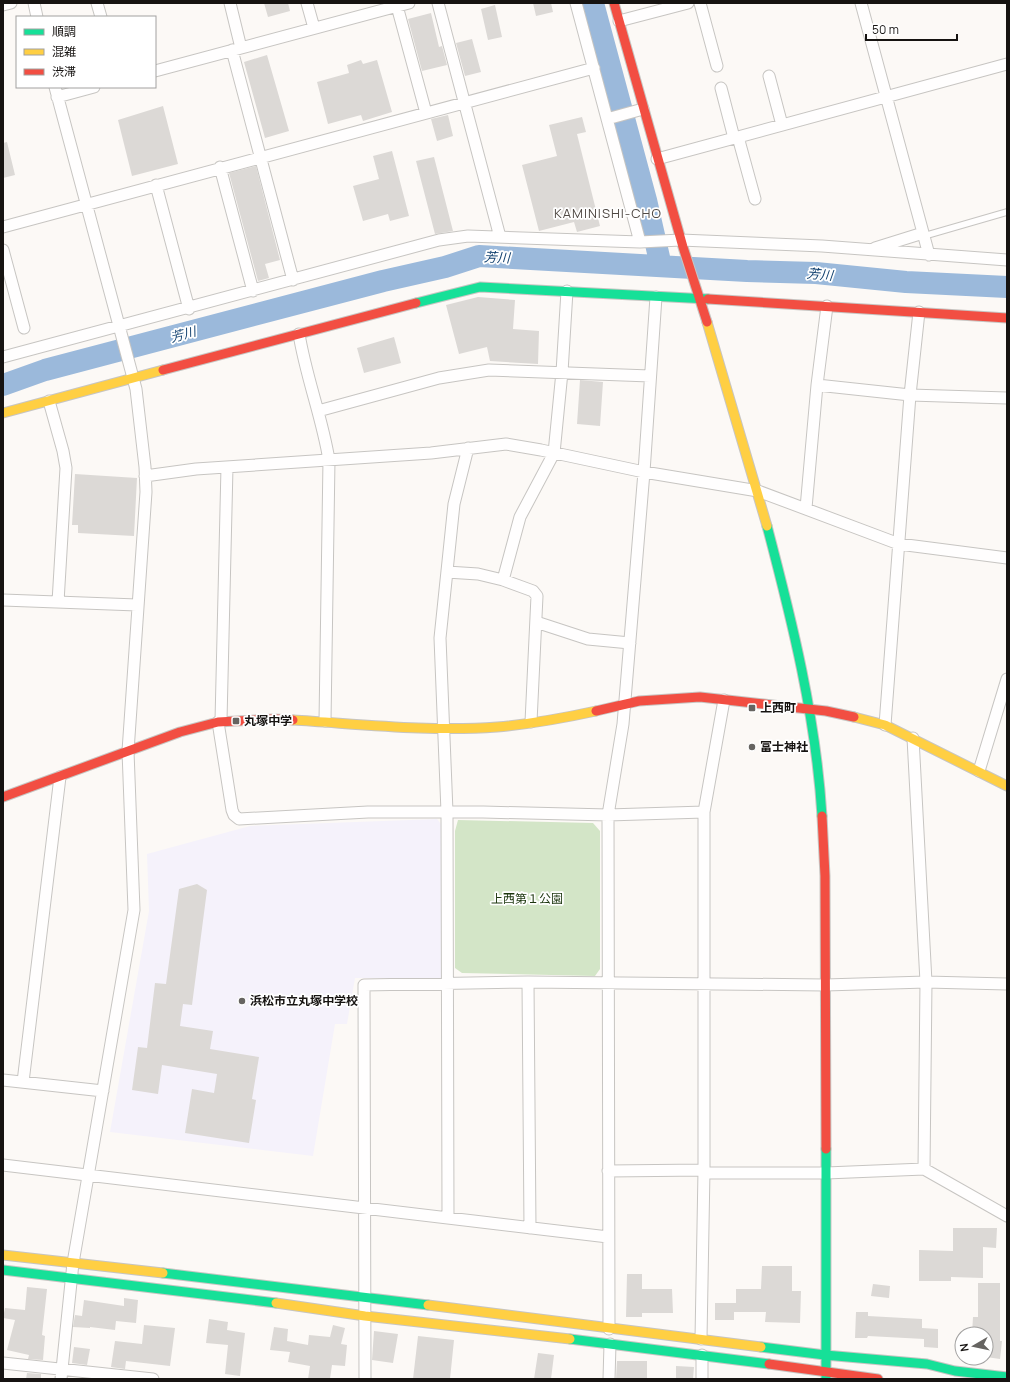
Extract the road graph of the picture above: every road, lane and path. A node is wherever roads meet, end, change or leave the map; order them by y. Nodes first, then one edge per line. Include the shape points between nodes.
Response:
1 (11, 3) edge
2 (34, 3) edge
3 (97, 3) edge
4 (230, 3) edge
5 (307, 3) edge
6 (409, 3) edge
7 (438, 3) edge
8 (576, 3) edge
9 (614, 3) edge
10 (688, 3) edge
11 (700, 3) edge
12 (861, 3) edge
13 (3, 5) edge
14 (397, 6) junction
15 (372, 8) edge
16 (37, 16) edge
17 (101, 16) edge
18 (619, 22) junction
19 (314, 28) junction
20 (237, 49) junction
21 (1007, 64) edge
22 (717, 66) dead end
23 (594, 68) junction
24 (156, 71) edge
25 (769, 76) dead end
26 (86, 88) edge
27 (721, 88) dead end
28 (56, 92) edge
29 (886, 97) junction
30 (464, 102) junction
31 (643, 110) junction
32 (426, 113) junction
33 (610, 118) junction
34 (782, 125) junction
35 (736, 137) junction
36 (260, 157) junction
37 (657, 159) junction
38 (220, 167) junction
39 (156, 184) junction
40 (755, 199) dead end
41 (86, 203) junction
42 (1007, 212) edge
43 (3, 226) edge
44 (923, 234) junction
45 (500, 237) junction
46 (644, 242) junction
47 (682, 244) junction
48 (3, 250) edge
49 (868, 250) junction
50 (928, 255) junction
51 (1007, 260) edge
52 (293, 280) junction
53 (253, 291) junction
54 (567, 291) junction
55 (656, 297) junction
56 (700, 298) junction
57 (827, 306) junction
58 (189, 308) junction
59 (919, 312) junction
60 (1007, 318) edge
61 (24, 328) dead end
62 (120, 330) junction
63 (299, 334) junction
64 (3, 357) edge
65 (562, 372) junction
66 (132, 374) junction
67 (650, 376) junction
68 (817, 385) junction
69 (910, 396) junction
70 (1007, 398) edge
71 (49, 401) junction
72 (318, 411) junction
73 (3, 413) edge
74 (468, 448) junction
75 (554, 453) junction
76 (329, 460) junction
77 (227, 467) junction
78 (644, 472) junction
79 (145, 476) junction
80 (758, 490) junction
81 (806, 508) junction
82 (900, 544) junction
83 (1007, 558) edge
84 (447, 572) junction
85 (502, 580) junction
86 (3, 600) edge
87 (58, 602) junction
88 (137, 606) junction
89 (536, 622) junction
90 (630, 643) junction
91 (1007, 679) edge
92 (724, 700) junction
93 (625, 704) junction
94 (809, 709) junction
95 (325, 721) junction
96 (219, 722) junction
97 (531, 722) junction
98 (885, 726) junction
99 (443, 728) junction
100 (913, 738) junction
101 (128, 751) junction
102 (979, 771) junction
103 (60, 777) junction
104 (1007, 786) edge
105 (3, 797) edge
106 (447, 812) junction
107 (704, 812) junction
108 (608, 815) junction
109 (528, 982) junction
110 (926, 982) junction
111 (446, 983) junction
112 (608, 984) junction
113 (704, 984) junction
114 (825, 984) junction
115 (1007, 984) edge
116 (3, 1080) edge
117 (23, 1082) junction
118 (103, 1091) junction
119 (3, 1165) edge
120 (924, 1169) junction
121 (608, 1171) junction
122 (704, 1171) junction
123 (826, 1173) junction
124 (89, 1176) junction
125 (364, 1208) junction
126 (1007, 1216) edge
127 (448, 1217) junction
128 (530, 1228) junction
129 (608, 1237) junction
130 (3, 1255) edge
131 (73, 1263) junction
132 (3, 1270) edge
133 (71, 1278) junction
134 (365, 1298) junction
135 (365, 1316) junction
136 (609, 1329) junction
137 (701, 1339) junction
138 (610, 1344) junction
139 (702, 1355) junction
140 (826, 1355) junction
141 (3, 1362) edge
142 (62, 1375) edge
143 (826, 1376) edge
144 (1007, 1377) edge
145 (153, 1379) edge
146 (365, 1379) edge
147 (609, 1379) edge
148 (702, 1379) edge
149 (878, 1379) edge

1 - 13 street
2 - 16 street
3 - 17 street
4 - 20 street
5 - 19 street
6 - 14 street
7 - 30 street
8 - 23 street
9 - 18 street
10 - 18 street
11 - 22 street
12 - 29 street
14 - 15 street
14 - 32 street
15 - 19 street
18 - 31 street
19 - 20 street
20 - 24 street
20 - 36 street
21 - 29 street
23 - 30 street
23 - 33 street
25 - 34 street
26 - 28 street
27 - 35 street
28 - 41 street
29 - 34 street
29 - 44 street
30 - 32 street
30 - 45 street
31 - 33 street
31 - 37 street
32 - 36 street
33 - 46 street
34 - 35 street
35 - 37 street
35 - 40 street
36 - 38 street
36 - 52 street
37 - 47 street
38 - 39 street
38 - 53 street
39 - 41 street
39 - 58 street
41 - 43 street
41 - 62 street
42 - 44 lane
44 - 49 street
44 - 50 street
45 - 46 street
45 - 52 street via 468,236 439,240
46 - 47 street
47 - 49 street via 822,246
47 - 56 street
48 - 61 street
49 - 50 street
50 - 51 street
52 - 53 street
53 - 58 street
54 - 55 street
54 - 63 street via 480,287
54 - 65 street
55 - 56 street
55 - 67 street
56 - 57 street
56 - 80 street
57 - 59 street
57 - 68 street
58 - 62 street
59 - 60 street
59 - 69 street
62 - 64 street
62 - 66 street
63 - 66 street
63 - 72 street
65 - 67 street
65 - 72 street via 489,370 454,376
65 - 75 street
66 - 71 street
66 - 79 street
67 - 78 street
68 - 69 street
68 - 81 street
69 - 70 street
69 - 82 street
71 - 73 street
71 - 87 street via 66,468
72 - 76 street
74 - 75 street via 506,444
74 - 76 street
74 - 84 street via 454,504
75 - 78 street
75 - 85 street via 520,516
76 - 77 street
76 - 95 street
77 - 79 street
77 - 96 street
78 - 80 street
78 - 90 street
79 - 88 street
80 - 81 street
80 - 94 street via 793,624
81 - 82 street
82 - 83 street
82 - 98 street
84 - 85 street via 478,574
84 - 99 street via 440,638
85 - 89 street via 536,593
86 - 87 street
87 - 88 street
88 - 101 street
89 - 90 street via 588,639
89 - 97 street
90 - 93 street
91 - 102 street
92 - 93 street via 700,697 672,698
92 - 94 street
92 - 107 street
93 - 97 street via 559,719
93 - 108 street
94 - 98 street via 839,713
94 - 114 street via 822,817
95 - 96 street via 274,719
95 - 99 street
96 - 101 street via 202,725
96 - 106 street via 232,810 236,818 368,812
97 - 99 street via 497,727
98 - 100 street
99 - 106 street
100 - 102 street
100 - 110 street
101 - 103 street
101 - 118 street via 134,910
102 - 104 street
103 - 105 street
103 - 117 street
106 - 108 street
106 - 111 street
107 - 108 street
107 - 113 street
108 - 112 street
109 - 111 street
109 - 112 street
109 - 128 street
110 - 114 street
110 - 115 street
110 - 120 street
111 - 125 street via 364,985
111 - 127 street
112 - 113 street
112 - 121 street
113 - 114 street
113 - 122 street
114 - 123 street
116 - 117 street
117 - 118 street
118 - 124 street
119 - 124 street
120 - 123 street
120 - 126 street
121 - 122 street
121 - 129 street
122 - 123 street
122 - 137 street
123 - 140 street
124 - 125 street
124 - 131 street
125 - 127 street
125 - 134 street
127 - 128 street
128 - 129 street
129 - 136 street
130 - 131 street
131 - 133 street
131 - 134 street
132 - 133 street
133 - 135 street via 251,1299
133 - 142 street
134 - 135 street
134 - 136 street
135 - 138 street
135 - 146 street
136 - 137 street
137 - 140 street
138 - 139 street
138 - 147 street
139 - 143 street
139 - 148 street
140 - 143 street
140 - 144 street via 927,1364 955,1371
141 - 142 street
142 - 145 street
143 - 149 street

